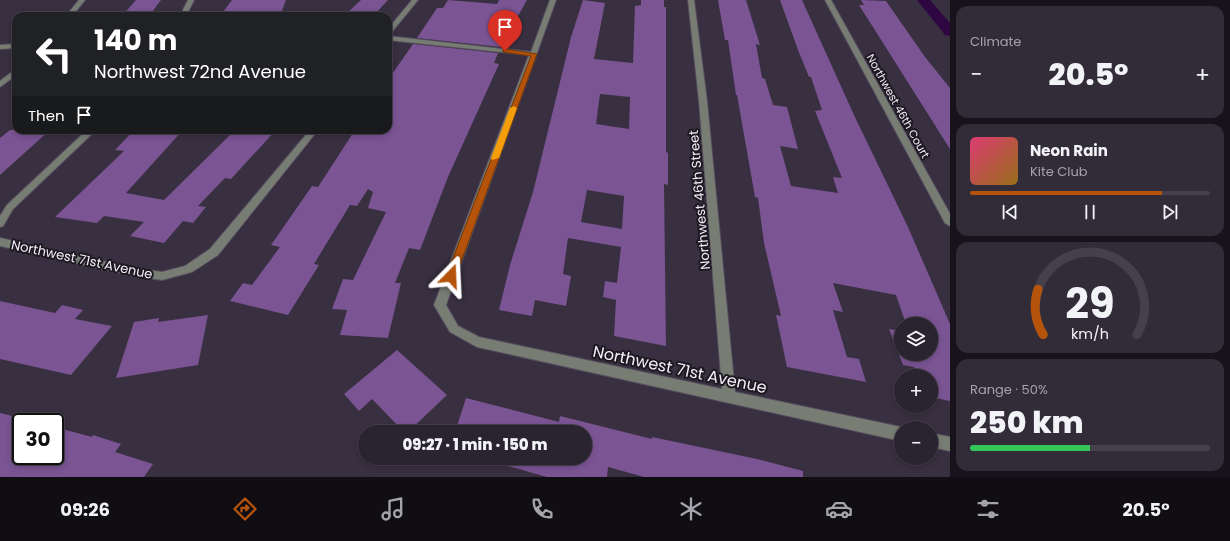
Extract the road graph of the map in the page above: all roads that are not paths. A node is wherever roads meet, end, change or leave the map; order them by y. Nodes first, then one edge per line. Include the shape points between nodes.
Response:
1 (82, 0) edge
2 (192, 0) edge
3 (415, 0) edge
4 (553, 0) edge
5 (691, 0) edge
6 (828, 0) edge
7 (72, 12) edge
8 (185, 12) edge
9 (392, 28) edge
10 (392, 38) edge
11 (12, 46) edge
12 (0, 47) edge
13 (534, 54) junction
14 (12, 74) edge
15 (0, 85) edge
16 (88, 134) edge
17 (311, 134) edge
18 (950, 223) edge
19 (0, 224) edge
20 (0, 242) edge
21 (729, 397) junction
22 (894, 432) edge
23 (938, 441) edge
24 (950, 444) edge

1 - 7 street
2 - 8 street
3 - 9 street
4 - 13 street
5 - 21 street, Northwest 46th Street via 703,101
6 - 18 street, Northwest 46th Court
10 - 13 street
11 - 12 street
13 - 21 street, Northwest 71st Avenue via 440,305 454,329 477,342
14 - 15 street
16 - 19 street via 10,207
17 - 20 street, Northwest 71st Avenue via 214,252 188,269 162,276 134,272
21 - 22 street, Northwest 71st Avenue
23 - 24 street

